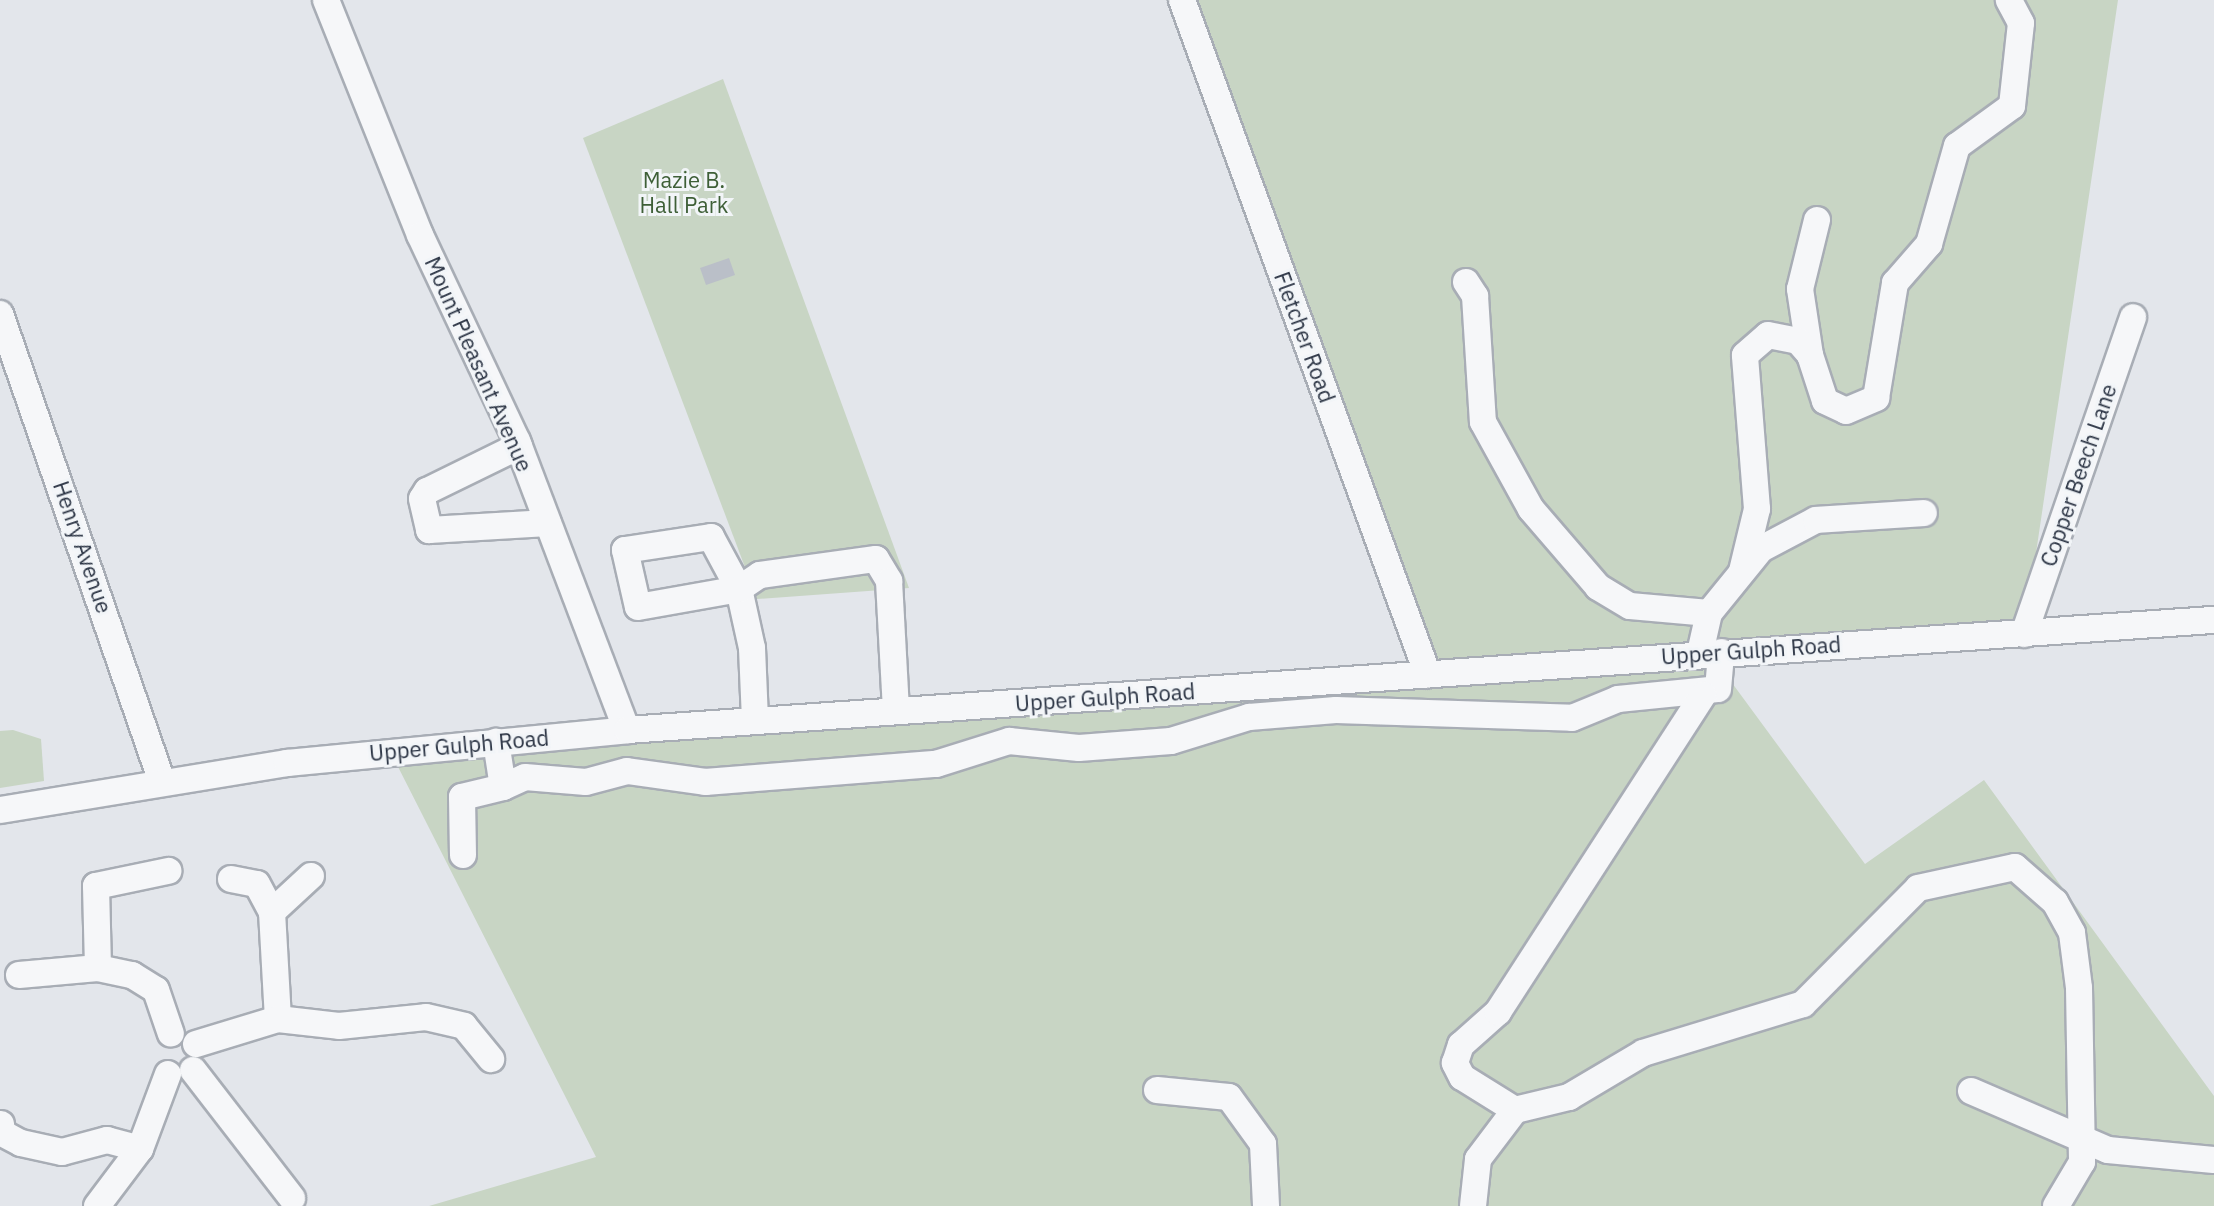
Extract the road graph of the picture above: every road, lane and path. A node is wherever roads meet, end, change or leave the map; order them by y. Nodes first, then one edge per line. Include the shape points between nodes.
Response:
1 (326, 0) edge
2 (1182, 0) edge
3 (2009, 0) edge
4 (1817, 220) dead end
5 (1466, 282) dead end
6 (2133, 317) dead end
7 (2, 324) edge
8 (1810, 355) junction
9 (519, 446) junction
10 (1924, 513) dead end
11 (548, 523) junction
12 (1742, 571) junction
13 (1709, 613) junction
14 (2214, 620) edge
15 (2024, 634) junction
16 (1711, 652) junction
17 (1428, 675) junction
18 (1703, 695) junction
19 (896, 711) junction
20 (755, 720) junction
21 (627, 730) junction
22 (496, 742) junction
23 (162, 782) junction
24 (503, 787) junction
25 (0, 810) edge
26 (463, 855) dead end
27 (168, 871) dead end
28 (311, 876) dead end
29 (231, 879) dead end
30 (272, 912) junction
31 (98, 968) junction
32 (19, 975) dead end
33 (278, 1019) junction
34 (171, 1034) junction
35 (196, 1044) junction
36 (491, 1059) dead end
37 (180, 1072) junction
38 (1157, 1090) dead end
39 (1971, 1091) dead end
40 (1515, 1110) junction
41 (1, 1124) edge
42 (2082, 1142) junction
43 (140, 1149) junction
44 (2214, 1160) edge
45 (292, 1198) dead end
46 (97, 1206) edge
47 (1266, 1206) edge
48 (1473, 1206) edge
49 (2056, 1206) edge

1 - 9 street, Mount Pleasant Avenue via 420,235
2 - 17 street, Fletcher Road
3 - 8 street via 2021,23 2012,106 1957,146 1929,244 1895,283 1876,398 1833,410
4 - 8 street via 1800,289
5 - 13 street via 1475,296 1483,422 1531,509 1598,587 1630,606
6 - 15 street, Copper Beech Lane
7 - 23 street, Henry Avenue
8 - 12 street via 1798,341 1768,335 1745,355 1757,509
9 - 11 street, Mount Pleasant Avenue
9 - 11 street via 427,491 422,499 429,530
10 - 12 street via 1816,520 1761,549
11 - 21 street, Mount Pleasant Avenue
12 - 13 street
13 - 16 street
14 - 15 street, Upper Gulph Road
15 - 16 street, Upper Gulph Road
16 - 17 street, Upper Gulph Road
16 - 18 street via 1718,689
17 - 19 street, Upper Gulph Road
18 - 24 street via 1618,699 1553,720 1336,710 1249,717 1171,741 1079,748 1009,741 936,764 705,782 627,771 586,782 525,777
18 - 40 street via 1498,1012 1461,1045 1455,1063 1462,1077
19 - 20 street, Upper Gulph Road
19 - 20 street via 889,581 876,559 760,575 739,589 752,648
20 - 21 street, Upper Gulph Road
21 - 22 street, Upper Gulph Road
22 - 23 street, Upper Gulph Road
22 - 24 street
23 - 25 street, Upper Gulph Road
24 - 26 street via 462,797
27 - 31 street via 96,886
28 - 30 street
29 - 30 street via 257,884
30 - 33 street
31 - 32 street
31 - 34 street via 156,990
33 - 35 street
33 - 36 street via 339,1026 445,1019 464,1026
34 - 35 street
34 - 37 street via 156,1054
35 - 37 street
37 - 43 street
37 - 45 street
38 - 47 street via 1229,1097 1263,1144
39 - 42 street
40 - 42 street via 1569,1097 1643,1053 1803,1004 1918,888 2015,867 2030,873 2072,933
40 - 48 street via 1478,1159
41 - 43 street via 2,1133 21,1143 62,1152 107,1140
42 - 44 street
42 - 49 street via 2073,1185
43 - 46 street

